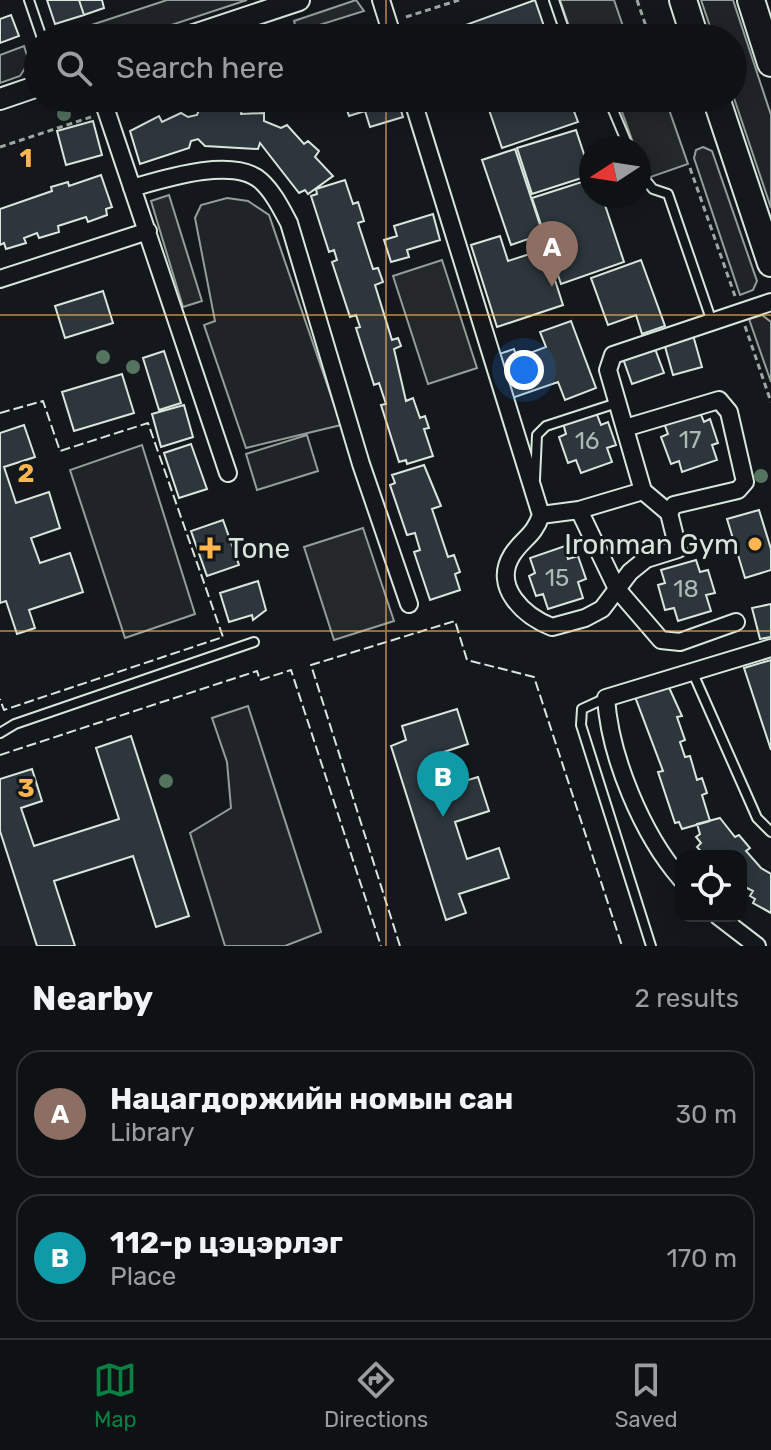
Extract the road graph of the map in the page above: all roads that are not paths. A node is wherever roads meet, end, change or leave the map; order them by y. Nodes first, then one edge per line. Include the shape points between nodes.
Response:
1 (29, 0) edge
2 (299, 0) edge
3 (381, 0) edge
4 (554, 0) edge
5 (683, 0) edge
6 (759, 10) edge
7 (37, 24) edge
8 (227, 24) edge
9 (389, 24) edge
10 (562, 24) edge
11 (691, 24) edge
12 (771, 63) edge
13 (24, 91) edge
14 (0, 99) edge
15 (107, 112) edge
16 (416, 112) edge
17 (614, 112) edge
18 (721, 112) edge
19 (624, 136) edge
20 (651, 187) edge
21 (132, 188) junction
22 (148, 231) junction
23 (771, 263) edge
24 (0, 279) edge
25 (771, 302) edge
26 (712, 323) junction
27 (617, 403) junction
28 (625, 428) junction
29 (228, 473) dead end
30 (643, 491) junction
31 (534, 492) junction
32 (579, 510) junction
33 (669, 513) junction
34 (541, 515) junction
35 (617, 589) junction
36 (409, 604) dead end
37 (736, 622) dead end
38 (254, 642) dead end
39 (771, 648) edge
40 (691, 670) junction
41 (606, 698) junction
42 (0, 733) edge
43 (771, 832) edge
44 (675, 870) edge
45 (726, 922) edge
46 (651, 946) edge
47 (757, 946) edge

1 - 7 lane
2 - 8 street
3 - 9 street
4 - 10 lane
5 - 11 highway
6 - 12 highway
13 - 14 street
15 - 21 street
16 - 31 street
17 - 19 lane
18 - 23 highway
20 - 26 lane via 668,194
21 - 22 street
21 - 36 street via 191,171 233,172 258,178 273,196 289,223
22 - 24 street
22 - 29 street
25 - 26 street
26 - 27 street via 613,355 608,370
27 - 28 street
27 - 31 lane via 546,426 537,435
28 - 30 street
28 - 33 street via 702,402 719,400 729,412 745,482 738,490 674,505
30 - 32 street
30 - 33 street
31 - 34 street
32 - 34 street
32 - 35 street
33 - 35 street via 678,549 646,559
34 - 35 street via 535,533 521,542 504,574 521,608 537,621 561,626 602,609
35 - 37 street via 661,640 680,642
38 - 42 lane
39 - 40 street
40 - 41 street
40 - 43 lane via 757,818
41 - 44 street via 633,800
41 - 46 lane via 582,709 581,725
45 - 47 street

